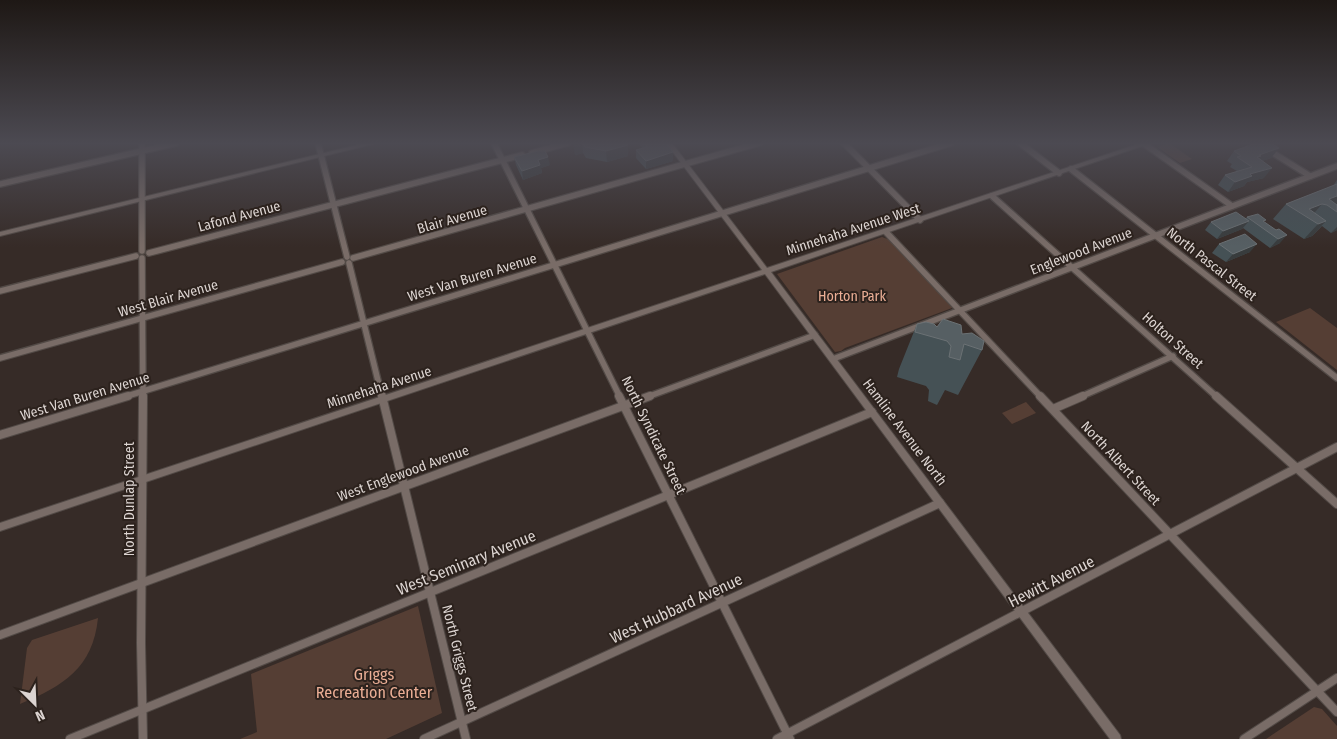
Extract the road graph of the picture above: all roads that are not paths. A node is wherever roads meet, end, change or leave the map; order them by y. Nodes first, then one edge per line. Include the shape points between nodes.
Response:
1 (28, 177) edge
2 (142, 177) edge
3 (234, 177) edge
4 (326, 177) edge
5 (436, 177) edge
6 (511, 177) edge
7 (640, 177) edge
8 (694, 177) edge
9 (841, 177) edge
10 (877, 177) edge
11 (1046, 177) edge
12 (1082, 177) edge
13 (1192, 177) edge
14 (1306, 177) edge
15 (0, 184) edge
16 (992, 196) junction
17 (142, 200) junction
18 (333, 205) junction
19 (1232, 206) junction
20 (526, 209) junction
21 (722, 214) junction
22 (920, 220) junction
23 (886, 232) junction
24 (0, 234) edge
25 (1155, 235) junction
26 (142, 255) junction
27 (348, 260) junction
28 (554, 265) junction
29 (1072, 267) junction
30 (766, 271) junction
31 (0, 291) edge
32 (960, 310) junction
33 (142, 318) junction
34 (363, 324) junction
35 (586, 330) junction
36 (815, 335) junction
37 (1173, 356) junction
38 (0, 358) edge
39 (833, 359) junction
40 (1337, 378) edge
41 (142, 391) junction
42 (382, 399) junction
43 (624, 405) junction
44 (1053, 410) junction
45 (872, 412) junction
46 (0, 435) edge
47 (1337, 447) edge
48 (1297, 468) junction
49 (143, 478) junction
50 (403, 487) junction
51 (668, 495) junction
52 (940, 503) junction
53 (1337, 504) edge
54 (0, 527) edge
55 (1171, 536) junction
56 (143, 582) junction
57 (429, 592) junction
58 (722, 602) junction
59 (1022, 613) junction
60 (0, 635) edge
61 (1337, 678) edge
62 (1317, 691) junction
63 (143, 709) junction
64 (1337, 712) edge
65 (462, 722) junction
66 (788, 736) edge
67 (70, 739) edge
68 (143, 739) edge
69 (424, 739) edge
70 (466, 739) edge
71 (777, 739) edge
72 (1116, 739) edge
73 (1244, 739) edge

1 - 15 street
2 - 17 street, North Dunlap Street
3 - 17 street
4 - 18 street, North Griggs Street
5 - 18 street, Lafond Avenue
6 - 20 street, North Syndicate Street
7 - 20 street, Blair Avenue
8 - 21 street, Hamline Avenue North
9 - 21 street, West Van Buren Avenue
10 - 22 street
11 - 16 street, Minnehaha Avenue West
12 - 25 street, North Pascal Street
13 - 19 street
14 - 19 street, Englewood Avenue
16 - 22 street, Minnehaha Avenue West
16 - 29 street, Holton Street
17 - 24 street
17 - 26 street, North Dunlap Street
18 - 26 street, Lafond Avenue
18 - 27 street, North Griggs Street
19 - 25 street, Englewood Avenue
20 - 27 street, Blair Avenue
20 - 28 street, North Syndicate Street
21 - 28 street, West Van Buren Avenue
21 - 30 street, Hamline Avenue North
22 - 23 street, Minnehaha Avenue West
23 - 30 street, Minnehaha Avenue West
23 - 32 street, North Albert Street
25 - 29 street, Englewood Avenue
25 - 40 street, North Pascal Street
26 - 31 street, Lafond Avenue
26 - 33 street, North Dunlap Street
27 - 33 street, West Blair Avenue
27 - 34 street, North Griggs Street
28 - 34 street, West Van Buren Avenue
28 - 35 street, North Syndicate Street
29 - 32 street, Englewood Avenue
29 - 37 street, Holton Street
30 - 35 street, Minnehaha Avenue
30 - 36 street, Hamline Avenue North
32 - 39 street, Englewood Avenue
32 - 44 street, North Albert Street
33 - 38 street, West Blair Avenue
33 - 41 street, North Dunlap Street
34 - 41 street, West Van Buren Avenue
34 - 42 street, North Griggs Street
35 - 42 street, Minnehaha Avenue
35 - 43 street, North Syndicate Street
36 - 39 street, Hamline Avenue North
36 - 43 street, West Englewood Avenue
37 - 44 street
37 - 48 street, Holton Street
39 - 45 street, Hamline Avenue North
41 - 46 street, West Van Buren Avenue
41 - 49 street, North Dunlap Street
42 - 49 street, Minnehaha Avenue
42 - 50 street, North Griggs Street
43 - 50 street, West Englewood Avenue
43 - 51 street, North Syndicate Street
44 - 55 street, North Albert Street
45 - 51 street, West Seminary Avenue
45 - 52 street, Hamline Avenue North
47 - 48 street, Hewitt Avenue
48 - 53 street, Holton Street
48 - 55 street, Hewitt Avenue
49 - 54 street, Minnehaha Avenue
49 - 56 street, North Dunlap Street
50 - 56 street, West Englewood Avenue
50 - 57 street, North Griggs Street
51 - 57 street, West Seminary Avenue
51 - 58 street, North Syndicate Street
52 - 58 street, West Hubbard Avenue
52 - 59 street, Hamline Avenue North
55 - 59 street, Hewitt Avenue
55 - 62 street, North Albert Street
56 - 60 street, West Englewood Avenue
56 - 63 street, North Dunlap Street
57 - 63 street, West Seminary Avenue
57 - 65 street, North Griggs Street
58 - 65 street, West Hubbard Avenue
58 - 66 street, North Syndicate Street
59 - 66 street, Hewitt Avenue
59 - 72 street, Hamline Avenue North
61 - 62 street
62 - 64 street, North Albert Street
62 - 73 street
63 - 67 street, West Seminary Avenue
63 - 68 street, North Dunlap Street
65 - 69 street, West Hubbard Avenue
65 - 70 street, North Griggs Street
66 - 71 street, Hewitt Avenue

